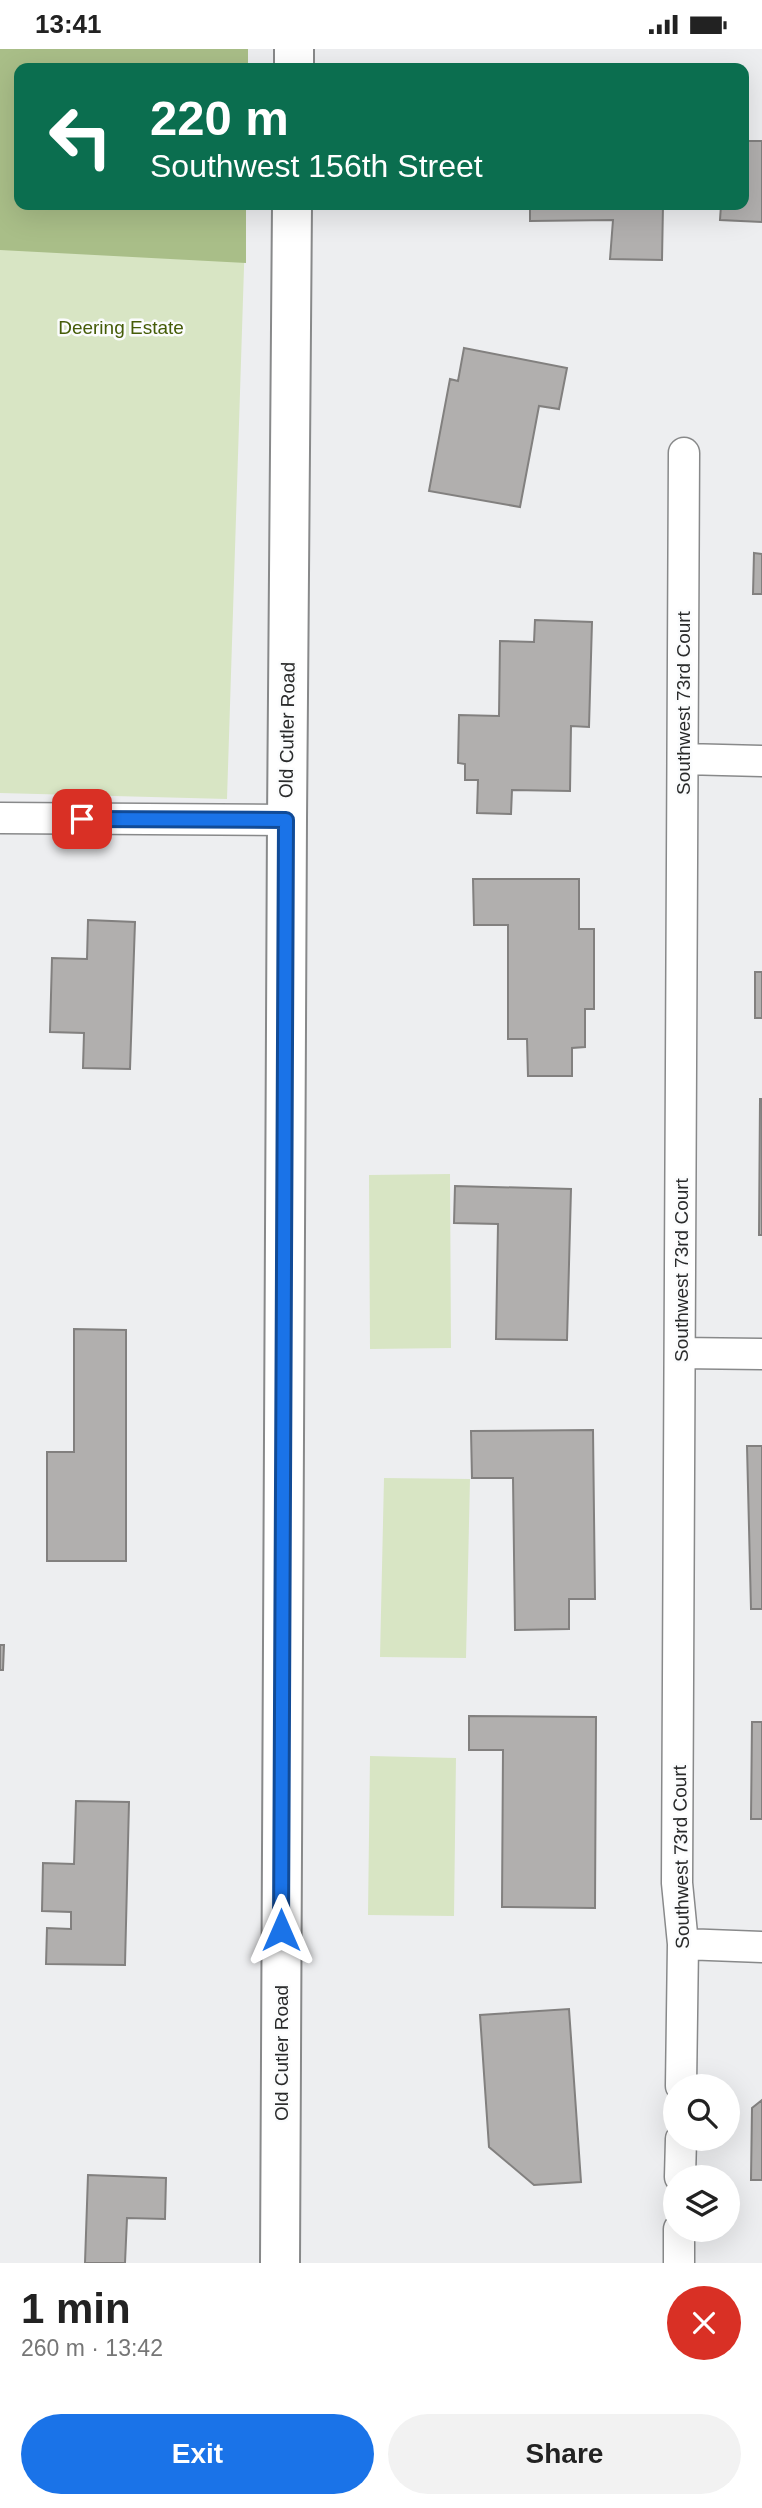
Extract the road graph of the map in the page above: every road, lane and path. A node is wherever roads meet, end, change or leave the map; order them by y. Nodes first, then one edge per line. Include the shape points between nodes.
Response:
1 (292, 210) edge
2 (684, 453) dead end
3 (683, 759) junction
4 (762, 761) edge
5 (0, 818) edge
6 (286, 820) junction
7 (680, 1353) junction
8 (762, 1355) edge
9 (684, 1944) junction
10 (762, 1947) edge
11 (681, 2074) edge
12 (679, 2242) edge
13 (280, 2263) edge
14 (679, 2263) edge

1 - 6 main road, Old Cutler Road
2 - 3 street, Southwest 73rd Court
3 - 4 street
3 - 7 street, Southwest 73rd Court
5 - 6 street
6 - 13 main road, Old Cutler Road
7 - 8 street
7 - 9 street, Southwest 73rd Court via 677,1883
9 - 10 street
9 - 11 street, Southwest 73rd Court
12 - 14 street

